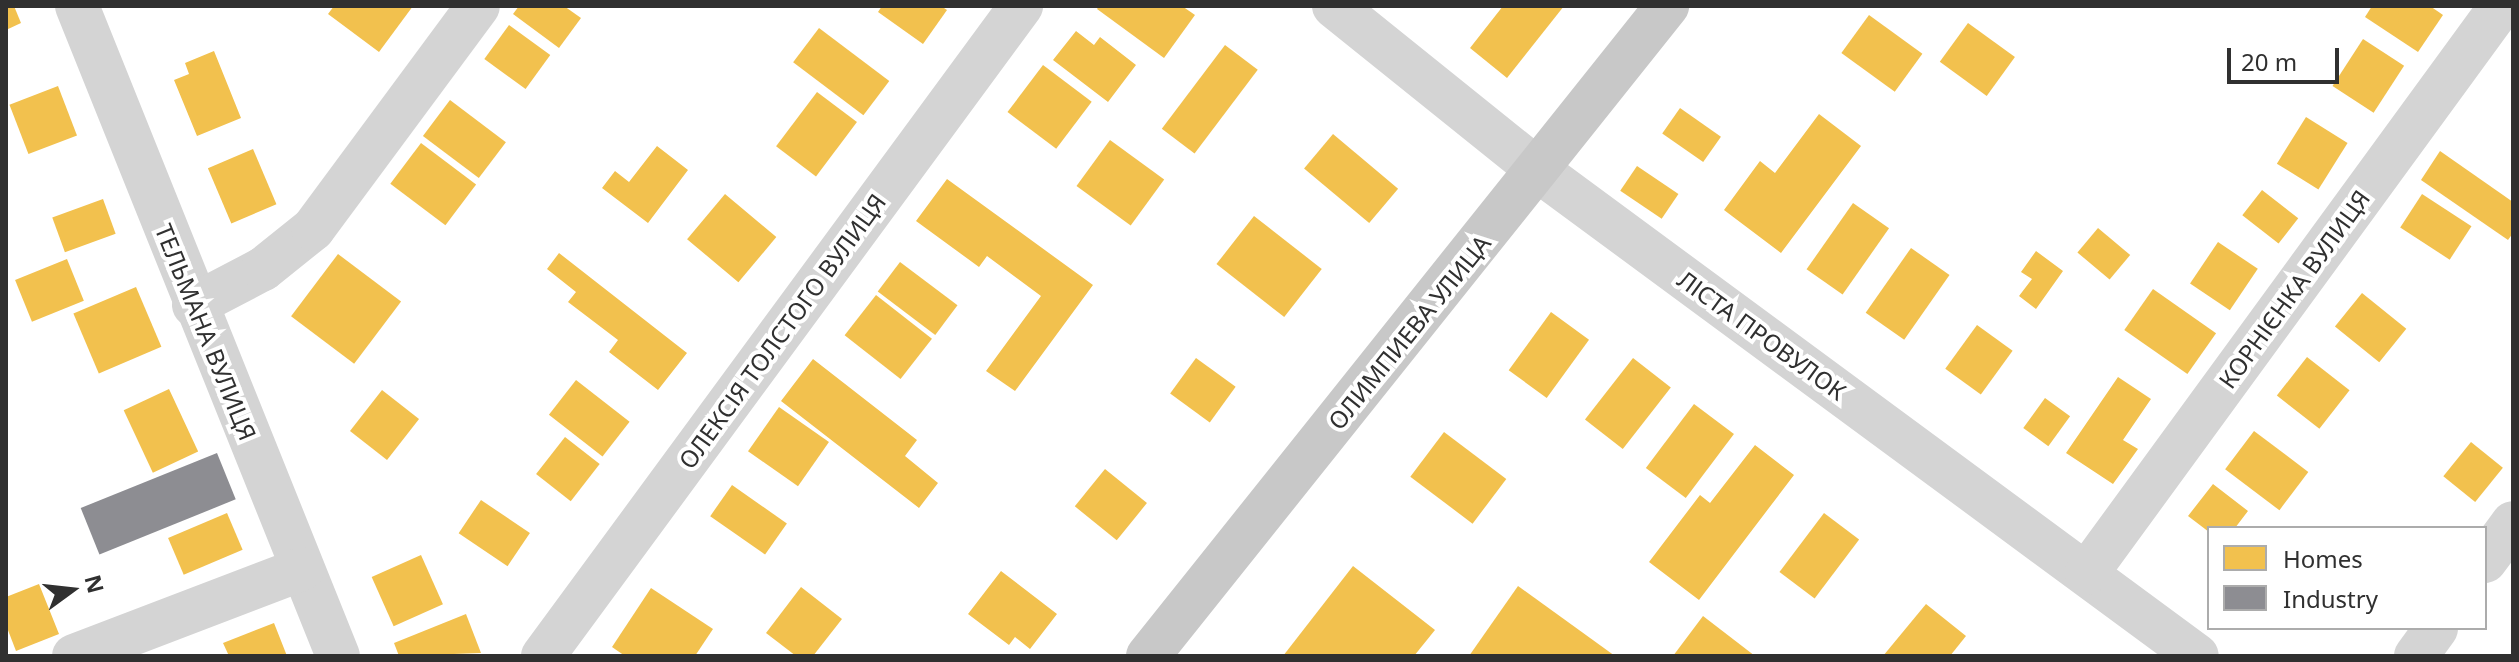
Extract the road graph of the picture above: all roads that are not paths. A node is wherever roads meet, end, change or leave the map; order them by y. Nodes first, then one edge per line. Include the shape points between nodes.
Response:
1 (77, 6) edge
2 (478, 6) edge
3 (1021, 6) edge
4 (1334, 6) edge
5 (1667, 6) edge
6 (2501, 6) edge
7 (1539, 171) junction
8 (194, 305) junction
9 (2513, 523) edge
10 (2487, 558) edge
11 (302, 569) junction
12 (2087, 573) junction
13 (2435, 630) edge
14 (74, 656) edge
15 (338, 656) edge
16 (543, 656) edge
17 (1148, 656) edge
18 (2197, 656) edge
19 (2416, 656) edge

1 - 8 street, ТЕЛЬМАНА ВУЛИЦЯ
2 - 8 street via 313,229 263,269
3 - 16 street, ОЛЕКСІЯ ТОЛСТОГО ВУЛИЦЯ
4 - 7 street, ЛІСТА ПРОВУЛОК
5 - 7 main road, ОЛИМПИЕВА УЛИЦА
6 - 12 street, КОРНІЄНКА ВУЛИЦЯ
7 - 12 street, ЛІСТА ПРОВУЛОК
7 - 17 main road, ОЛИМПИЕВА УЛИЦА
8 - 11 street, ТЕЛЬМАНА ВУЛИЦЯ
9 - 10 street
11 - 14 street
11 - 15 street, ТЕЛЬМАНА ВУЛИЦЯ
12 - 18 street, ЛІСТА ПРОВУЛОК
13 - 19 street

